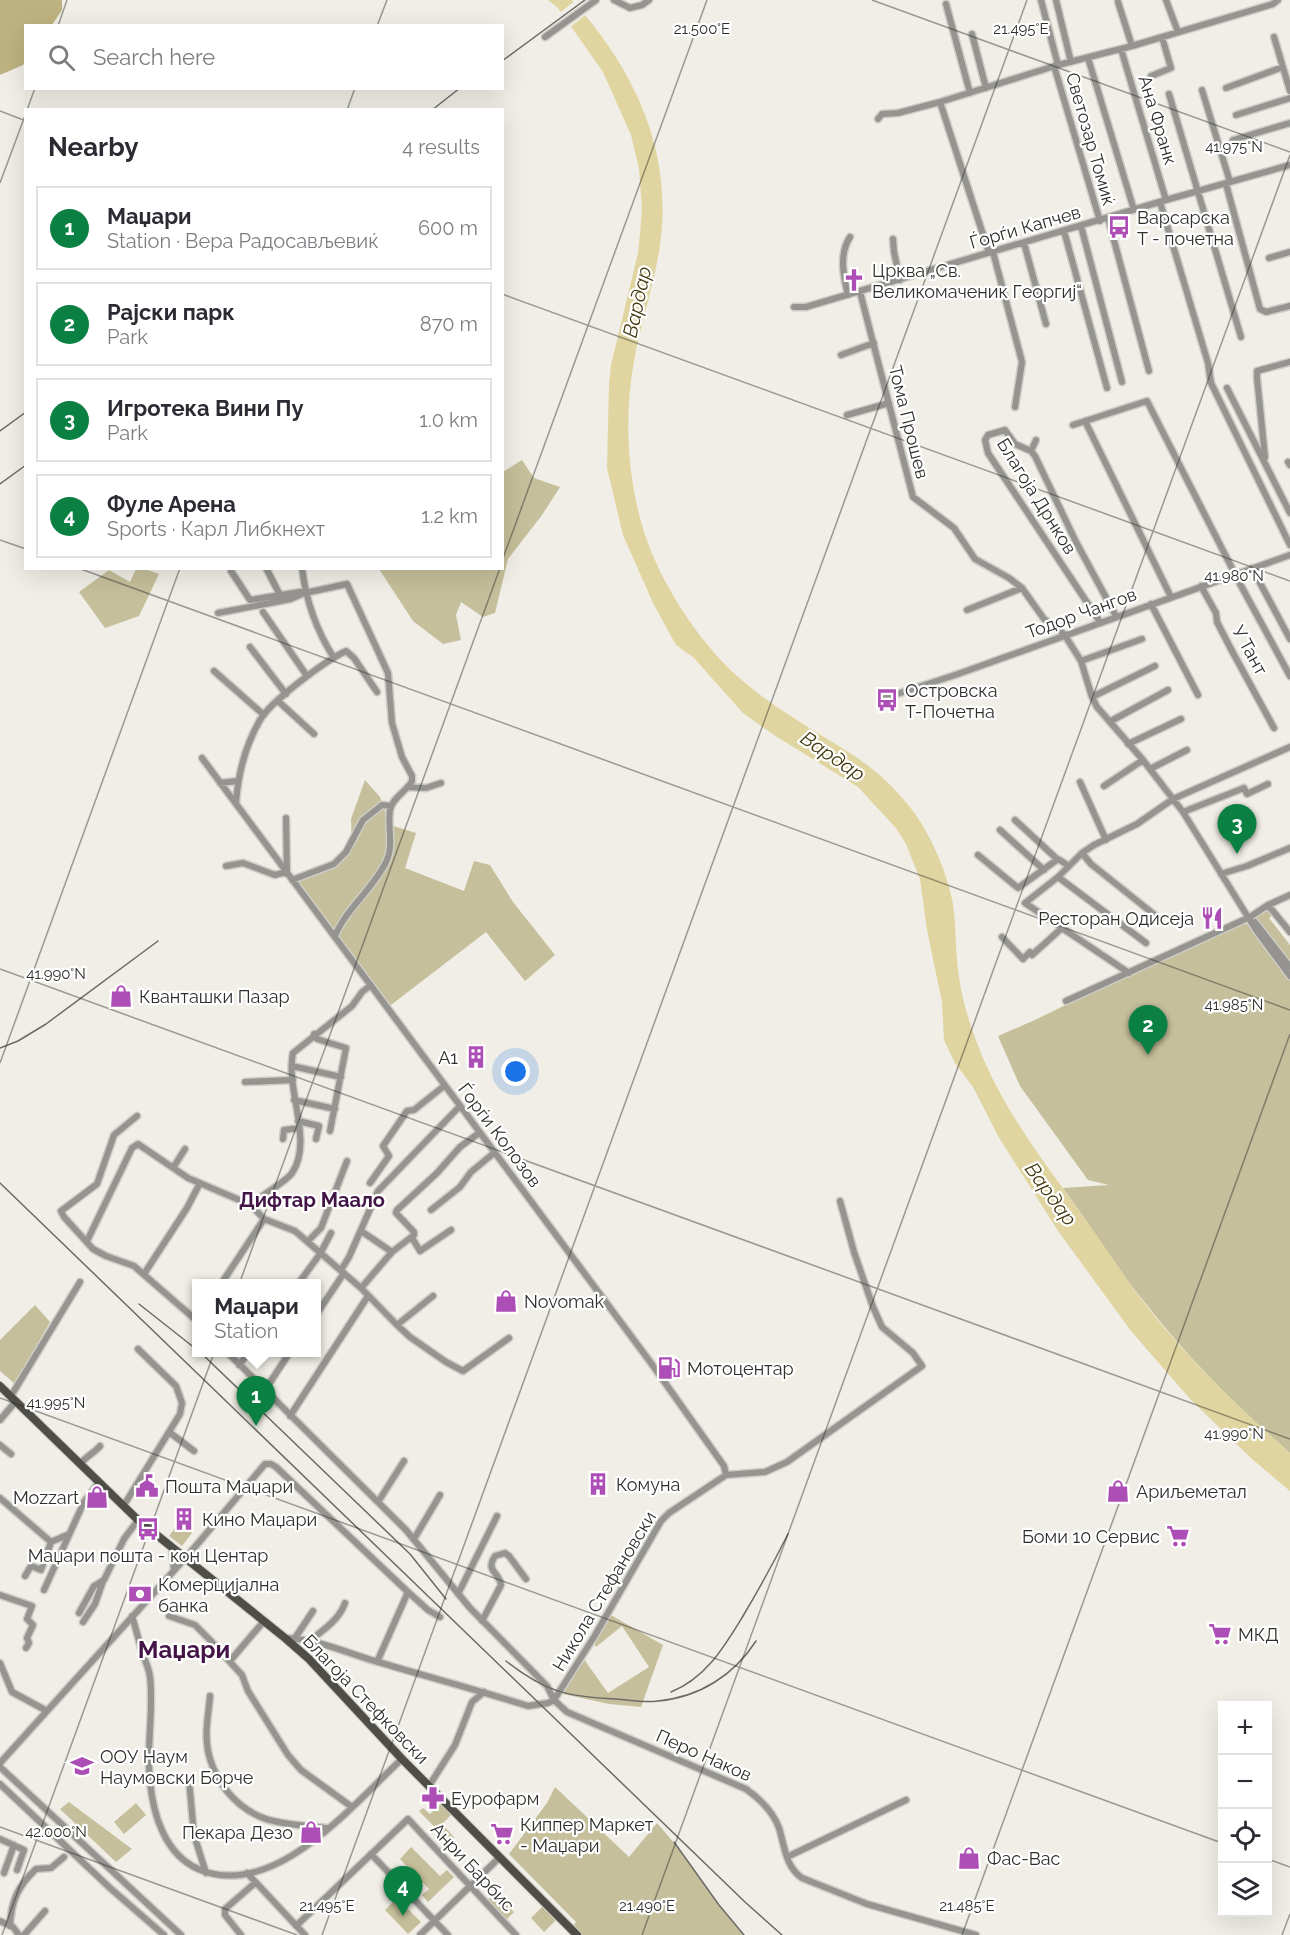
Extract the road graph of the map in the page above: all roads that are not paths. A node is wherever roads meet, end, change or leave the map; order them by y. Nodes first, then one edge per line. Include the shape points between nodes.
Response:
1 (596, 0) edge
2 (614, 0) edge
3 (649, 0) edge
4 (1041, 0) edge
5 (1056, 0) edge
6 (1166, 0) edge
7 (1278, 0) edge
8 (1118, 2) dead end
9 (946, 4) dead end
10 (1179, 32) junction
11 (972, 34) dead end
12 (545, 37) dead end
13 (1162, 37) junction
14 (1274, 37) dead end
15 (1132, 46) junction
16 (1121, 49) junction
17 (1088, 58) junction
18 (1071, 62) junction
19 (1056, 65) junction
20 (1283, 67) junction
21 (1151, 76) dead end
22 (986, 88) junction
23 (1226, 88) dead end
24 (1202, 90) dead end
25 (1290, 91) edge
26 (970, 93) junction
27 (1169, 94) dead end
28 (1290, 98) edge
29 (940, 102) junction
30 (1236, 115) dead end
31 (878, 119) dead end
32 (1290, 123) edge
33 (1233, 140) dead end
34 (1290, 165) edge
35 (1228, 183) junction
36 (1198, 192) junction
37 (1163, 201) junction
38 (1134, 210) junction
39 (1108, 218) junction
40 (1100, 220) junction
41 (1081, 226) junction
42 (1064, 231) junction
43 (850, 237) dead end
44 (893, 239) dead end
45 (1024, 243) junction
46 (991, 252) junction
47 (1290, 252) edge
48 (1269, 258) dead end
49 (900, 280) junction
50 (860, 292) junction
51 (848, 295) junction
52 (1290, 306) edge
53 (794, 307) dead end
54 (1046, 324) dead end
55 (1241, 337) dead end
56 (874, 342) junction
57 (841, 355) dead end
58 (1290, 362) edge
59 (1149, 371) dead end
60 (1122, 382) dead end
61 (1107, 388) dead end
62 (1227, 388) dead end
63 (889, 403) junction
64 (1015, 407) dead end
65 (847, 415) dead end
66 (1085, 421) junction
67 (1073, 425) dead end
68 (1036, 441) dead end
69 (1031, 451) junction
70 (1265, 461) junction
71 (1290, 513) edge
72 (1290, 545) edge
73 (1290, 555) edge
74 (1252, 568) junction
75 (267, 570) edge
76 (302, 570) edge
77 (231, 571) dead end
78 (1236, 574) junction
79 (1202, 586) junction
80 (1022, 588) junction
81 (305, 593) junction
82 (280, 595) junction
83 (1171, 597) junction
84 (1151, 604) junction
85 (967, 610) dead end
86 (263, 612) dead end
87 (218, 613) dead end
88 (1116, 616) junction
89 (1100, 622) junction
90 (1064, 634) junction
91 (1142, 639) dead end
92 (1290, 639) edge
93 (250, 647) dead end
94 (334, 658) junction
95 (1081, 661) junction
96 (1155, 666) dead end
97 (214, 671) dead end
98 (307, 676) junction
99 (1290, 676) edge
100 (1168, 690) dead end
101 (377, 692) dead end
102 (286, 694) junction
103 (1198, 695) dead end
104 (1092, 697) junction
105 (882, 699) dead end
106 (278, 701) junction
107 (264, 715) junction
108 (1181, 718) dead end
109 (1111, 721) junction
110 (1274, 728) dead end
111 (314, 734) dead end
112 (1128, 744) junction
113 (1290, 747) edge
114 (1187, 750) dead end
115 (202, 758) dead end
116 (1143, 760) junction
117 (1150, 769) junction
118 (237, 781) junction
119 (1080, 782) dead end
120 (220, 783) junction
121 (441, 783) dead end
122 (1268, 784) dead end
123 (1104, 786) dead end
124 (408, 787) junction
125 (1173, 799) junction
126 (236, 804) junction
127 (391, 806) junction
128 (1183, 812) junction
129 (286, 818) dead end
130 (1015, 820) dead end
131 (1000, 830) dead end
132 (1106, 840) junction
133 (1290, 848) edge
134 (1082, 853) junction
135 (978, 855) dead end
136 (1057, 860) junction
137 (226, 866) dead end
138 (1069, 866) junction
139 (1044, 870) junction
140 (1221, 874) junction
141 (288, 875) junction
142 (1058, 877) junction
143 (1290, 895) edge
144 (1268, 905) junction
145 (1156, 916) dead end
146 (1250, 917) junction
147 (1062, 928) junction
148 (1290, 932) edge
149 (335, 936) junction
150 (1002, 937) dead end
151 (1146, 943) dead end
152 (1290, 967) edge
153 (1129, 973) junction
154 (1290, 976) edge
155 (371, 985) junction
156 (1066, 1000) dead end
157 (314, 1034) junction
158 (292, 1066) junction
159 (341, 1077) junction
160 (293, 1080) junction
161 (245, 1082) dead end
162 (444, 1086) junction
163 (294, 1100) junction
164 (460, 1106) junction
165 (335, 1109) junction
166 (137, 1116) dead end
167 (298, 1125) junction
168 (330, 1131) dead end
169 (479, 1132) junction
170 (283, 1138) dead end
171 (316, 1139) dead end
172 (185, 1149) dead end
173 (494, 1153) junction
174 (346, 1161) dead end
175 (173, 1168) junction
176 (200, 1183) junction
177 (370, 1183) dead end
178 (840, 1201) dead end
179 (251, 1205) junction
180 (432, 1210) dead end
181 (264, 1219) junction
182 (451, 1230) dead end
183 (361, 1231) junction
184 (331, 1233) dead end
185 (412, 1238) junction
186 (87, 1241) junction
187 (308, 1241) junction
188 (393, 1252) junction
189 (320, 1254) junction
190 (342, 1272) junction
191 (144, 1274) junction
192 (224, 1279) edge
193 (302, 1279) edge
194 (80, 1282) dead end
195 (361, 1288) junction
196 (368, 1296) junction
197 (433, 1296) dead end
198 (321, 1307) edge
199 (192, 1316) edge
200 (397, 1325) junction
201 (509, 1338) dead end
202 (138, 1349) dead end
203 (231, 1357) edge
204 (245, 1357) edge
205 (287, 1357) edge
206 (238, 1365) junction
207 (0, 1386) edge
208 (265, 1390) junction
209 (13, 1399) junction
210 (290, 1416) junction
211 (0, 1420) edge
212 (170, 1432) junction
213 (0, 1445) edge
214 (100, 1446) dead end
215 (194, 1451) dead end
216 (11, 1454) dead end
217 (404, 1461) dead end
218 (81, 1463) junction
219 (726, 1475) junction
220 (99, 1482) junction
221 (440, 1495) dead end
222 (0, 1498) edge
223 (378, 1502) junction
224 (124, 1505) junction
225 (497, 1516) dead end
226 (138, 1520) junction
227 (67, 1535) junction
228 (414, 1539) junction
229 (51, 1542) junction
230 (172, 1549) junction
231 (184, 1559) junction
232 (194, 1566) junction
233 (174, 1571) junction
234 (25, 1576) dead end
235 (526, 1579) dead end
236 (104, 1580) junction
237 (44, 1590) dead end
238 (408, 1592) junction
239 (458, 1594) junction
240 (0, 1595) edge
241 (345, 1603) dead end
242 (313, 1611) dead end
243 (79, 1613) dead end
244 (132, 1616) junction
245 (169, 1616) dead end
246 (440, 1617) dead end
247 (264, 1621) junction
248 (482, 1621) junction
249 (83, 1622) dead end
250 (285, 1638) junction
251 (295, 1638) junction
252 (311, 1640) junction
253 (26, 1648) dead end
254 (230, 1661) junction
255 (376, 1662) junction
256 (0, 1663) edge
257 (8, 1688) junction
258 (0, 1689) edge
259 (484, 1692) junction
260 (210, 1696) dead end
261 (554, 1700) junction
262 (47, 1711) junction
263 (402, 1759) junction
264 (0, 1765) edge
265 (189, 1780) dead end
266 (0, 1784) edge
267 (429, 1786) junction
268 (906, 1800) dead end
269 (352, 1807) junction
270 (327, 1828) junction
271 (0, 1839) edge
272 (14, 1845) junction
273 (371, 1854) junction
274 (64, 1857) dead end
275 (500, 1857) junction
276 (787, 1857) junction
277 (17, 1870) dead end
278 (206, 1872) junction
279 (4, 1873) dead end
280 (247, 1873) junction
281 (255, 1883) junction
282 (469, 1887) junction
283 (45, 1911) dead end
284 (434, 1921) junction
285 (0, 1922) edge
286 (10, 1926) junction
287 (296, 1926) junction
288 (19, 1935) edge
289 (24, 1935) edge
290 (164, 1935) edge
291 (181, 1935) edge
292 (241, 1935) edge
293 (305, 1935) edge
294 (420, 1935) edge
295 (448, 1935) edge
296 (516, 1935) edge
297 (577, 1935) edge
298 (976, 1935) edge

1 - 12 street
2 - 3 street via 630,8
4 - 19 street, Светозар Томиќ
5 - 18 street
6 - 10 street
7 - 10 street
8 - 15 street
9 - 26 street
10 - 13 street
11 - 22 street
13 - 15 street
13 - 21 street via 1171,68
14 - 20 street
15 - 16 street
16 - 17 street
16 - 37 street, Ана Франк
17 - 18 street
17 - 38 street
18 - 19 street
19 - 22 street
19 - 40 street, Светозар Томиќ
20 - 23 street
20 - 25 street
22 - 26 street
24 - 35 street
26 - 29 street
27 - 36 street
28 - 30 street
29 - 31 street via 882,114
29 - 46 street
32 - 33 street
34 - 35 street, Ѓорѓи Капчев
35 - 36 street, Ѓорѓи Капчев
35 - 52 street via 1260,309 1266,312
36 - 37 street, Ѓорѓи Капчев
36 - 55 street
37 - 38 street, Ѓорѓи Капчев
37 - 72 street, Ана Франк via 1211,383
38 - 39 street, Ѓорѓи Капчев
39 - 40 street, Ѓорѓи Капчев
39 - 59 street
40 - 41 street, Ѓорѓи Капчев
41 - 42 street, Ѓорѓи Капчев
41 - 60 street
42 - 45 street, Ѓорѓи Капчев
42 - 61 street
43 - 51 street via 844,246 842,268
44 - 49 street
45 - 46 street, Ѓорѓи Капчев
45 - 54 street
46 - 49 street, Ѓорѓи Капчев
46 - 64 street via 1022,362
47 - 48 street
49 - 50 street, Ѓорѓи Капчев
50 - 51 street, Ѓорѓи Капчев
50 - 56 street, Тома Прошев
51 - 53 street, Ѓорѓи Капчев
56 - 57 street
56 - 63 street, Тома Прошев
58 - 70 street via 1257,371
62 - 70 street
63 - 65 street
63 - 80 street, Тома Прошев via 913,496 954,528 975,559
66 - 67 street
66 - 78 street via 1148,401
66 - 83 street
68 - 69 street
69 - 88 street, Благоја Дрнков
69 - 89 street, Благоја Дрнков via 1015,444 1005,430 988,435 985,440 988,453
70 - 71 street
73 - 74 street, Тодор Чангов
74 - 78 street, Тодор Чангов
74 - 92 street
75 - 82 street
76 - 81 street
77 - 82 street via 250,600
78 - 79 street, Тодор Чангов
78 - 99 street
79 - 83 street, Тодор Чангов
79 - 110 street, У Тант
80 - 85 street
80 - 90 street, Тома Прошев via 1044,619
81 - 82 street
81 - 87 street
81 - 94 street via 318,630
81 - 124 street via 347,584 388,673 392,723 412,776
83 - 84 street, Тодор Чангов
84 - 88 street, Тодор Чангов
84 - 103 street
86 - 98 street
88 - 89 street, Тодор Чангов
89 - 90 street, Тодор Чангов
90 - 95 street, Тома Прошев
90 - 105 street, Тодор Чангов
91 - 95 street
93 - 102 street
94 - 98 street
94 - 101 street via 346,651 350,653
95 - 104 street, Тома Прошев
96 - 104 street
97 - 107 street
98 - 102 street
100 - 109 street
102 - 106 street
104 - 109 street
106 - 107 street
106 - 111 street
107 - 118 street
108 - 112 street
109 - 112 street
112 - 116 street
113 - 125 street
114 - 117 street
115 - 120 street, Ѓорѓи Колозов
116 - 117 street
116 - 123 street
117 - 125 street
118 - 120 street
118 - 126 street
119 - 132 street
120 - 126 street, Ѓорѓи Колозов
121 - 124 street via 426,788
122 - 128 street via 1247,794 1244,788
124 - 127 street
125 - 128 street
125 - 132 street
126 - 141 street, Ѓорѓи Колозов
127 - 141 street via 382,805 363,820 346,852 334,864
127 - 149 street via 390,854 346,914
128 - 140 street
129 - 141 street
130 - 136 street
131 - 139 street
132 - 134 street
133 - 140 street
134 - 138 street
134 - 145 street
135 - 139 street via 1018,888
136 - 138 street
136 - 139 street
137 - 141 street via 243,864 274,875
138 - 142 street
140 - 146 street
141 - 149 street, Ѓорѓи Колозов
142 - 147 street via 1025,903
142 - 151 street
143 - 144 street
144 - 146 street
144 - 148 street
146 - 152 street
146 - 153 street
146 - 154 street
147 - 150 street via 1023,959
147 - 153 street
149 - 155 street, Ѓорѓи Колозов
153 - 156 street
155 - 157 street via 352,1006
155 - 162 street, Ѓорѓи Колозов
157 - 158 street via 293,1053
157 - 159 street via 346,1048
158 - 159 street
158 - 160 street
159 - 165 street
160 - 161 street
160 - 163 street
162 - 164 street, Ѓорѓи Колозов
162 - 177 street via 416,1109 406,1111 383,1146 389,1156
163 - 165 street
163 - 167 street
164 - 169 street, Ѓорѓи Колозов
164 - 183 street via 378,1191
165 - 168 street
166 - 186 street via 114,1135 97,1184 61,1211
167 - 170 street via 284,1130
167 - 171 street via 319,1126
167 - 179 street via 299,1148 292,1173
169 - 173 street, Ѓорѓи Колозов
169 - 185 street via 396,1210 414,1232
172 - 175 street
173 - 180 street
173 - 219 street, Ѓорѓи Колозов via 694,1423 724,1466
174 - 187 street via 321,1228
175 - 176 street
175 - 186 street via 142,1146 134,1146
176 - 179 street
176 - 191 street
178 - 219 street, Никола Стефановски via 882,1327 913,1353 922,1366 787,1462 765,1472
179 - 181 street
181 - 187 street via 295,1231
181 - 192 street
182 - 185 street via 420,1251
183 - 188 street
183 - 190 street
184 - 189 street
185 - 188 street
186 - 191 street via 93,1249
187 - 189 street
188 - 195 street
189 - 190 street
189 - 193 street
190 - 195 street
190 - 198 street
191 - 199 street
194 - 209 street
195 - 196 street
196 - 200 street
196 - 210 street
197 - 200 street
200 - 201 street via 427,1350 463,1371
202 - 212 street via 176,1386 181,1397 182,1408
203 - 206 street
204 - 206 street
205 - 208 street
206 - 208 street
207 - 209 main road, Благоја Стефковски
208 - 210 street
209 - 211 street
209 - 218 main road, Благоја Стефковски
210 - 223 street
212 - 215 street
212 - 224 street
213 - 216 street
214 - 218 street
217 - 223 street
218 - 220 main road, Благоја Стефковски
219 - 261 street, Никола Стефановски via 661,1521
220 - 224 main road, Благоја Стефковски
220 - 227 street
221 - 228 street
222 - 229 street
223 - 228 street
224 - 226 main road, Благоја Стефковски
225 - 239 street
226 - 230 main road, Благоја Стефковски
226 - 236 street
227 - 229 street
227 - 237 street
228 - 239 street
229 - 234 street via 42,1570 32,1566
230 - 231 main road, Благоја Стефковски
230 - 233 street
231 - 232 main road, Благоја Стефковски
231 - 233 street
231 - 238 street via 261,1466 271,1464
232 - 233 street
232 - 247 main road, Благоја Стефковски
233 - 244 street
235 - 248 street via 505,1553 495,1556 491,1568 501,1584
236 - 243 street via 94,1586
236 - 249 street
238 - 246 street
238 - 255 street, Благоја Стефковски
239 - 248 street
240 - 253 street via 32,1606 27,1619 33,1625
241 - 252 street via 331,1624
242 - 251 street
244 - 262 street
244 - 278 street via 150,1677 150,1781 157,1815 163,1835 176,1854
245 - 254 street via 195,1624
247 - 250 main road, Благоја Стефковски
247 - 254 street
248 - 261 street via 547,1686
250 - 251 street, Благоја Стефковски
250 - 263 main road, Благоја Стефковски
251 - 252 street, Благоја Стефковски
252 - 255 street, Благоја Стефковски
254 - 269 street via 294,1762 308,1777
255 - 259 street, Благоја Стефковски
256 - 257 street
257 - 258 street
257 - 262 street
259 - 261 street via 528,1706
259 - 267 street via 472,1702 455,1745
260 - 270 street via 210,1760 219,1782 233,1798 246,1811 262,1818
261 - 276 street, Перо Наков via 567,1712 746,1789 767,1806
262 - 264 street
263 - 267 main road, Благоја Стефковски
263 - 269 street
264 - 291 street
265 - 278 street via 194,1835
266 - 290 street
267 - 275 main road, Благоја Стефковски
268 - 276 street
269 - 270 street
270 - 280 street via 291,1857
271 - 272 street
272 - 277 street via 24,1850
272 - 279 street
273 - 282 street, Анри Барбис via 408,1819
273 - 284 street
273 - 287 street
274 - 286 street via 51,1868 36,1869 23,1882 11,1906
275 - 282 street
275 - 297 main road, Благоја Стефковски
276 - 298 street, Перо Наков via 796,1874 810,1882 875,1906
278 - 280 street
280 - 281 street
281 - 287 street
281 - 292 street via 225,1909
282 - 284 street
282 - 296 street, Анри Барбис
283 - 289 street
284 - 294 street
284 - 295 street
285 - 286 street
286 - 288 street
287 - 293 street

